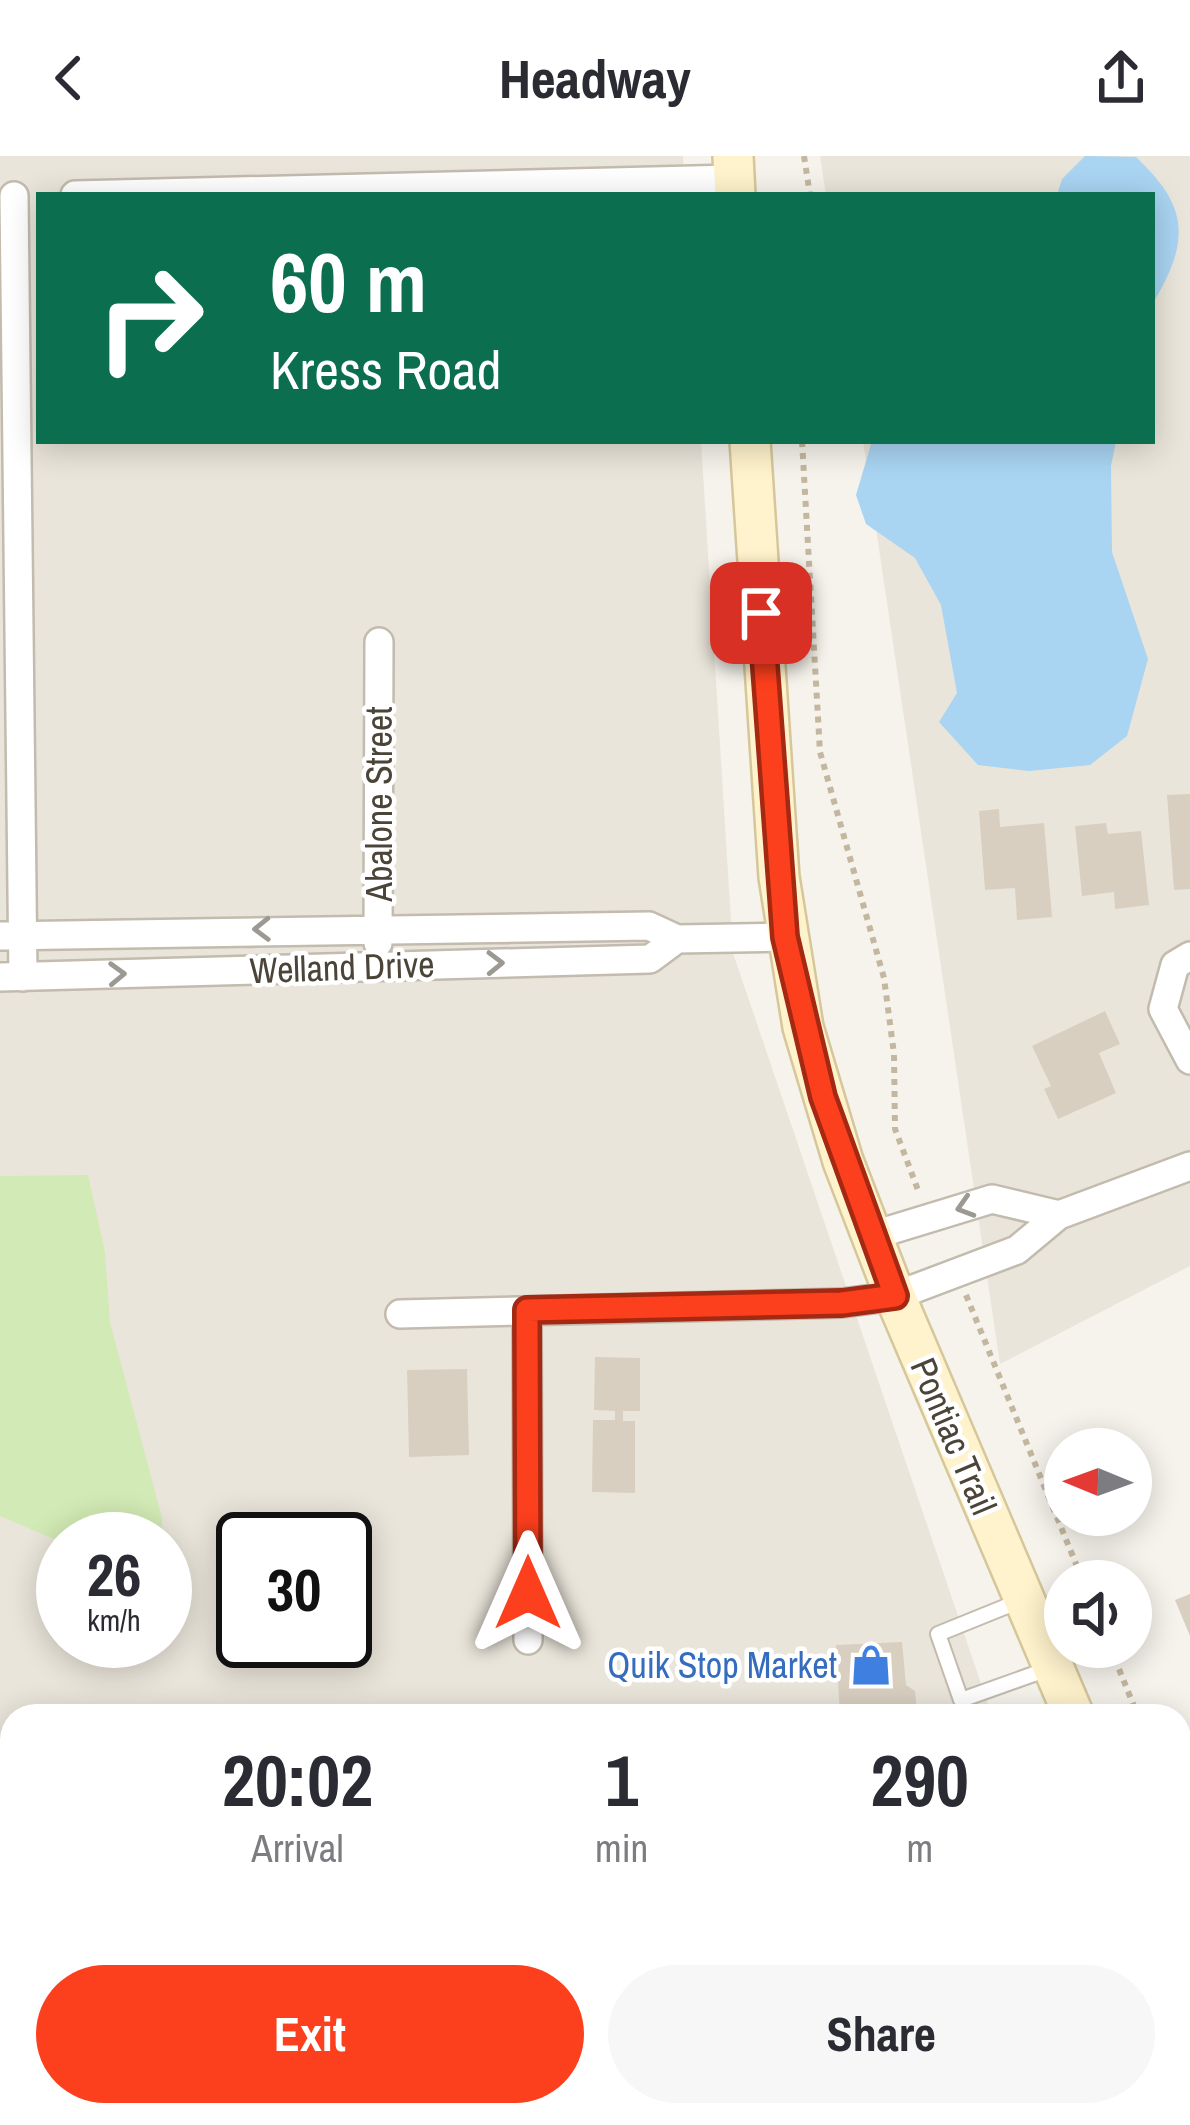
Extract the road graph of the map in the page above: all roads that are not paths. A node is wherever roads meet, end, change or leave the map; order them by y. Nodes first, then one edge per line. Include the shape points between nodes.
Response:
1 (734, 177) edge
2 (185, 192) edge
3 (18, 196) edge
4 (750, 444) edge
5 (9, 575) edge
6 (379, 642) dead end
7 (379, 926) junction
8 (11, 936) edge
9 (785, 937) junction
10 (677, 939) junction
11 (1190, 956) edge
12 (378, 965) junction
13 (12, 977) edge
14 (1190, 1060) edge
15 (1190, 1166) edge
16 (1059, 1215) junction
17 (871, 1235) junction
18 (895, 1296) junction
19 (527, 1310) junction
20 (400, 1314) dead end
21 (1024, 1600) junction
22 (528, 1640) dead end
23 (1044, 1646) edge
24 (1050, 1668) edge
25 (1053, 1668) edge
26 (1070, 1704) edge

1 - 2 street
3 - 5 street
4 - 9 main road, Pontiac Trail
5 - 8 street
6 - 7 street, Abalone Street
7 -> 8 street, Welland Drive
7 - 10 street, Welland Drive via 649,926
7 - 12 street, Abalone Street
8 - 13 street
9 - 10 street, Welland Drive
9 - 17 main road, Pontiac Trail via 823,1097
12 -> 10 street, Welland Drive via 650,959
11 - 14 street via 1175,965 1163,1009
13 -> 12 street, Welland Drive
15 - 16 street
16 -> 17 street via 992,1199
16 - 18 street via 1017,1250
17 - 18 main road, Pontiac Trail
18 - 19 street
18 - 21 main road, Pontiac Trail
19 - 20 street
19 - 22 street
21 - 23 main road, Pontiac Trail
21 - 24 lane via 938,1634 961,1700
25 - 26 main road, Pontiac Trail

